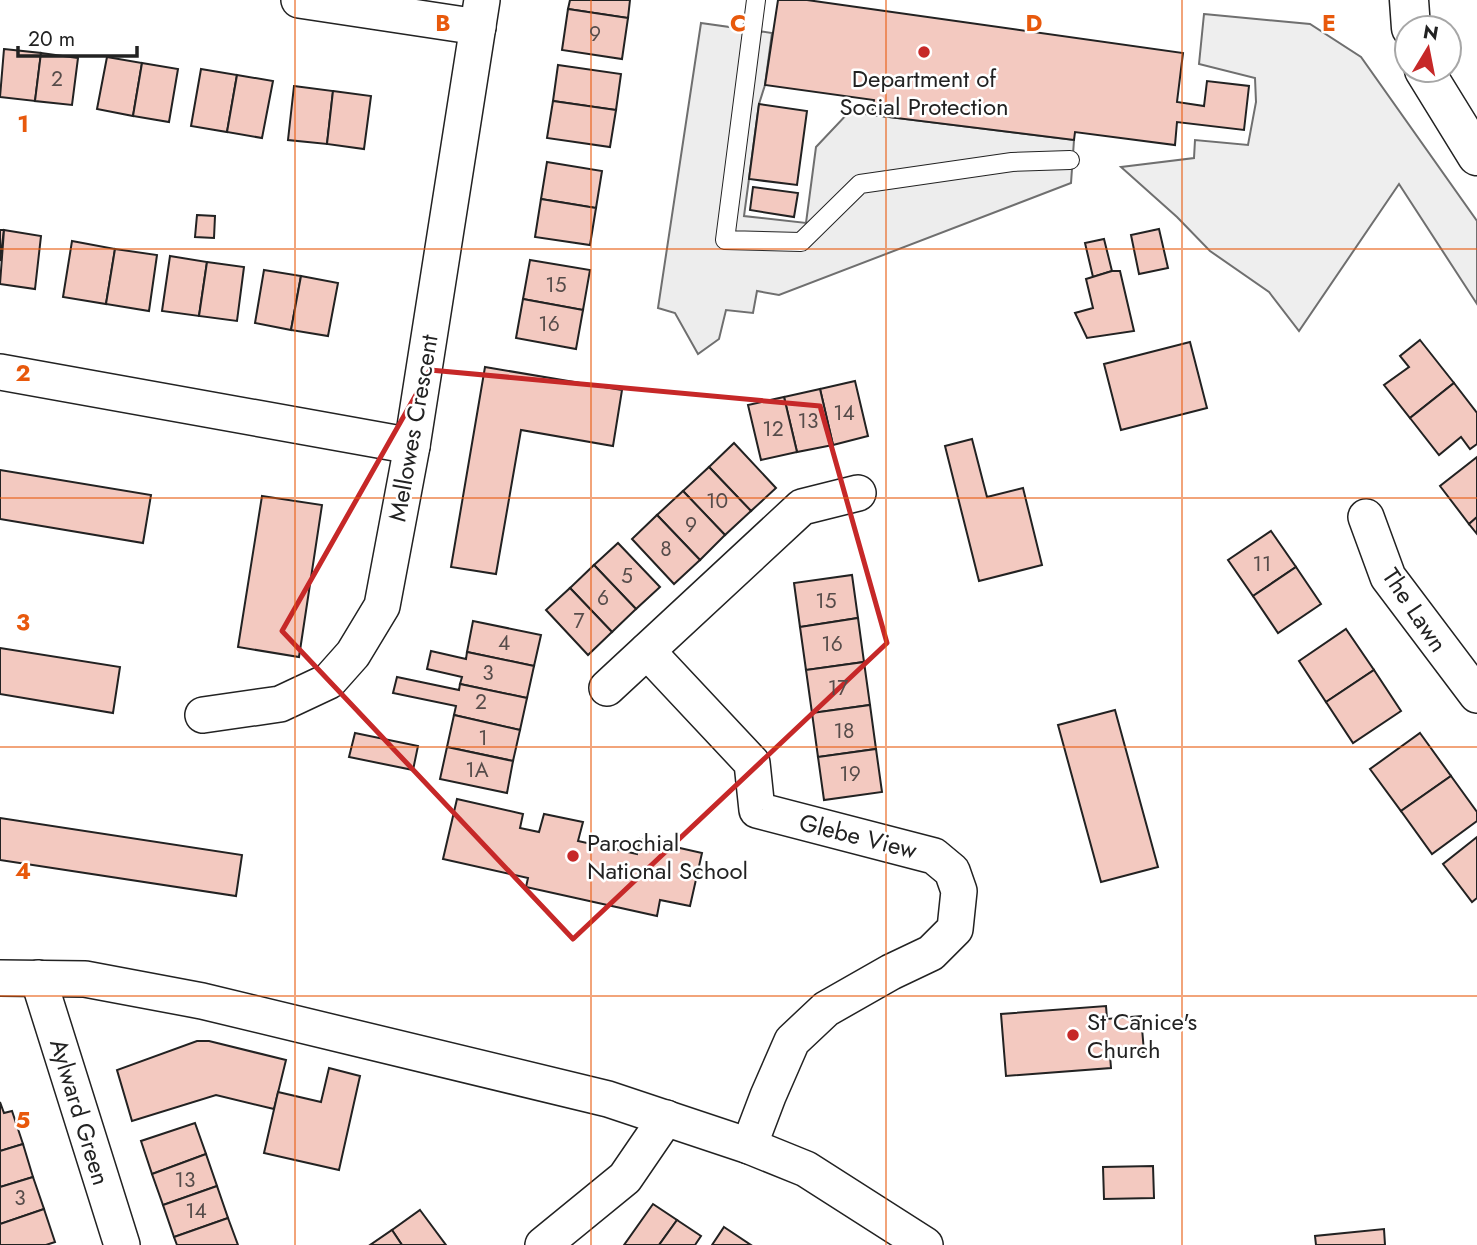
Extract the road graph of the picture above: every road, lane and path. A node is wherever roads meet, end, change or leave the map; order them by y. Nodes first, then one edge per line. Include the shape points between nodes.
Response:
1 (299, 0) edge
2 (756, 0) edge
3 (480, 14) edge
4 (1433, 84) edge
5 (1477, 156) edge
6 (1070, 160) dead end
7 (0, 372) edge
8 (412, 446) junction
9 (858, 493) dead end
10 (1366, 517) dead end
11 (647, 651) junction
12 (607, 688) dead end
13 (1477, 695) edge
14 (203, 715) dead end
15 (0, 978) edge
16 (38, 978) junction
17 (666, 1118) junction
18 (749, 1146) junction
19 (122, 1245) edge
20 (543, 1245) edge
21 (925, 1245) edge

1 - 3 street, Mellowes Crescent
2 - 6 lane via 725,240 801,242 860,184 1012,162
3 - 8 street, Mellowes Crescent
4 - 5 main road
7 - 8 street
8 - 14 street, Mellowes Crescent via 382,606 353,654 329,681 280,704
9 - 11 street via 802,508
10 - 13 street, The Lawn via 1388,578
11 - 12 street
11 - 18 street, Glebe View via 752,763 757,810 933,856 952,871 959,891 955,929 931,953 826,1009 793,1041
15 - 16 street
16 - 17 street via 85,979 202,1001
16 - 19 street, Aylward Green
17 - 18 street
17 - 20 street via 625,1178
18 - 21 street via 806,1169

